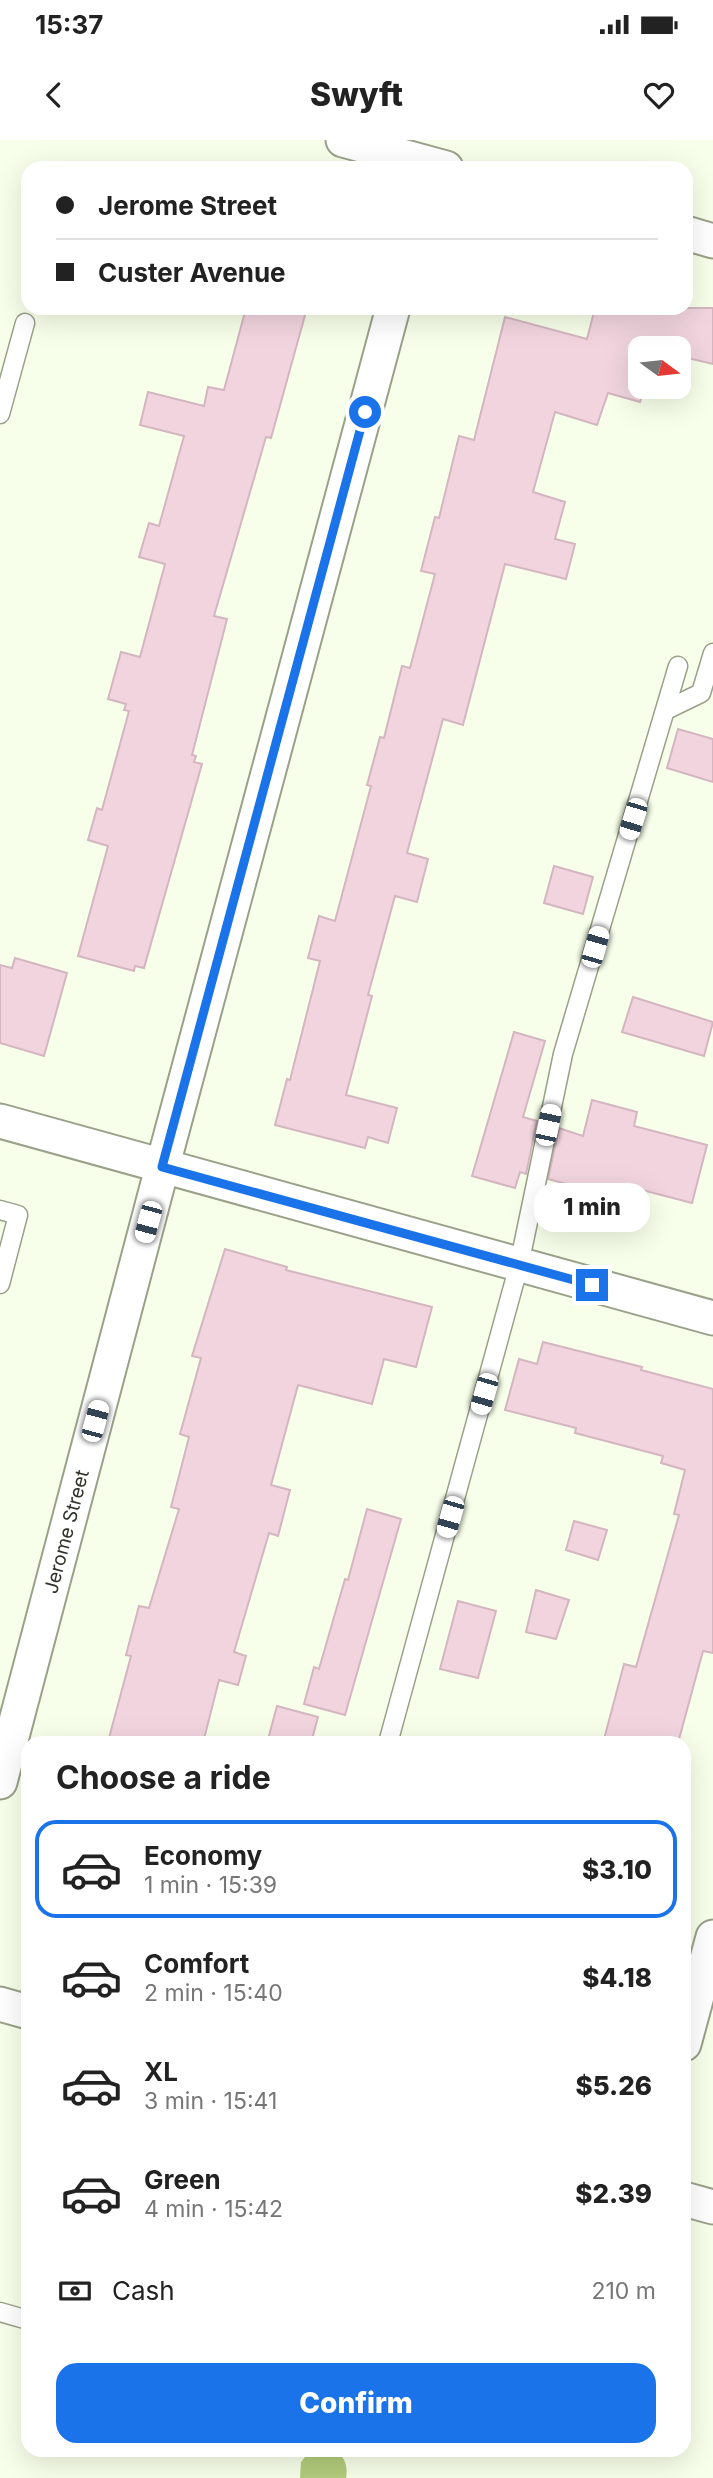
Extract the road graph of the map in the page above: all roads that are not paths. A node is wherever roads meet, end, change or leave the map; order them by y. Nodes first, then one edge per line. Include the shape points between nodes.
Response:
1 (343, 140) edge
2 (436, 160) edge
3 (693, 235) edge
4 (713, 240) edge
5 (391, 315) edge
6 (25, 323) dead end
7 (0, 414) edge
8 (713, 653) edge
9 (678, 666) dead end
10 (666, 710) junction
11 (0, 1122) edge
12 (162, 1167) junction
13 (0, 1210) edge
14 (519, 1265) junction
15 (0, 1284) edge
16 (713, 1318) edge
17 (390, 1736) edge
18 (0, 1782) edge
19 (713, 1937) edge
20 (0, 2004) edge
21 (21, 2010) edge
22 (691, 2018) edge
23 (691, 2201) edge
24 (713, 2207) edge
25 (0, 2312) edge
26 (21, 2318) edge

1 - 2 street
3 - 4 street
5 - 12 street, Jerome Street
6 - 7 lane
8 - 10 lane via 701,693
9 - 10 lane
10 - 14 lane via 563,1054
11 - 12 street
12 - 14 street
12 - 18 street, Jerome Street
13 - 15 lane via 18,1215
14 - 16 street
14 - 17 lane
19 - 22 street
20 - 21 street
23 - 24 street
25 - 26 lane

